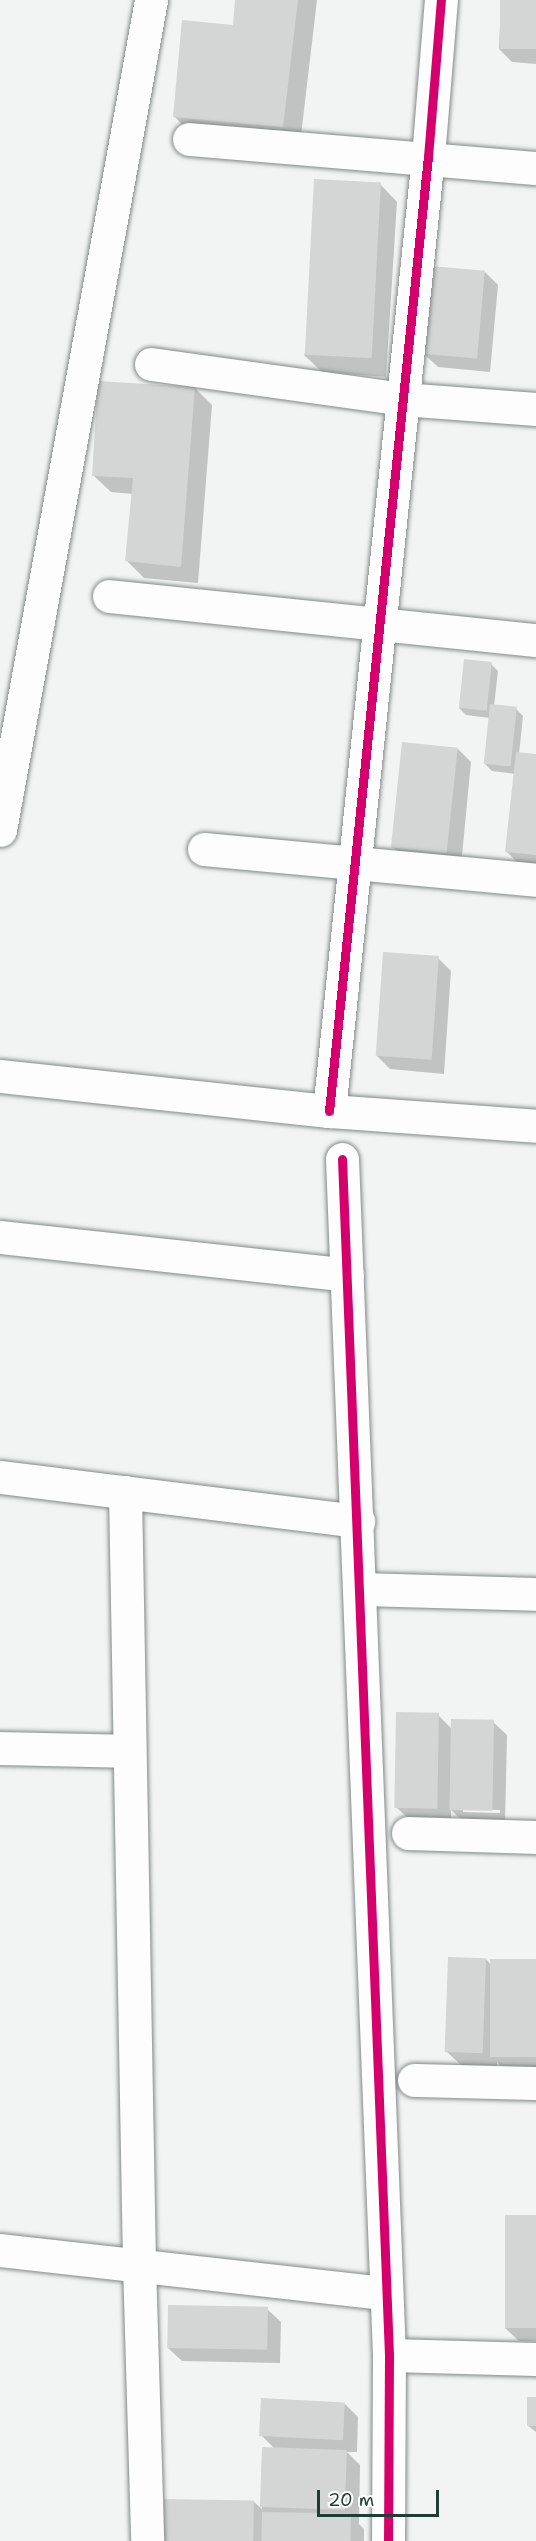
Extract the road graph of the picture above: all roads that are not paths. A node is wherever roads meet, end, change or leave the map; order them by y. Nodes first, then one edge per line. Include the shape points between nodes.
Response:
1 (151, 0) edge
2 (441, 0) edge
3 (189, 139) dead end
4 (428, 157) junction
5 (536, 168) edge
6 (151, 364) dead end
7 (402, 399) junction
8 (536, 409) edge
9 (109, 596) dead end
10 (379, 625) junction
11 (536, 640) edge
12 (0, 830) edge
13 (204, 849) dead end
14 (355, 864) junction
15 (536, 879) edge
16 (0, 1076) edge
17 (329, 1112) junction
18 (536, 1126) edge
19 (342, 1159) dead end
20 (0, 1237) edge
21 (347, 1275) junction
22 (0, 1477) edge
23 (124, 1492) junction
24 (358, 1521) junction
25 (360, 1589) junction
26 (536, 1594) edge
27 (0, 1748) edge
28 (129, 1751) junction
29 (408, 1833) dead end
30 (536, 1837) edge
31 (414, 2080) dead end
32 (536, 2083) edge
33 (0, 2250) edge
34 (138, 2264) junction
35 (385, 2293) junction
36 (389, 2355) junction
37 (536, 2359) edge
38 (147, 2541) edge
39 (388, 2541) edge

1 - 12 street
2 - 4 street
3 - 4 street
4 - 5 street
4 - 7 street
6 - 7 street
7 - 8 street
7 - 10 street
9 - 10 street
10 - 11 street
10 - 14 street
13 - 14 street
14 - 15 street
14 - 17 street
16 - 17 street
17 - 18 street
19 - 21 street
20 - 21 street
21 - 24 street
22 - 23 street
23 - 24 street
23 - 28 street
24 - 25 street
25 - 26 street
25 - 35 street
27 - 28 street
28 - 34 street
29 - 30 street
31 - 32 street
33 - 34 street
34 - 35 street
34 - 38 street
35 - 36 street
36 - 37 street
36 - 39 street

